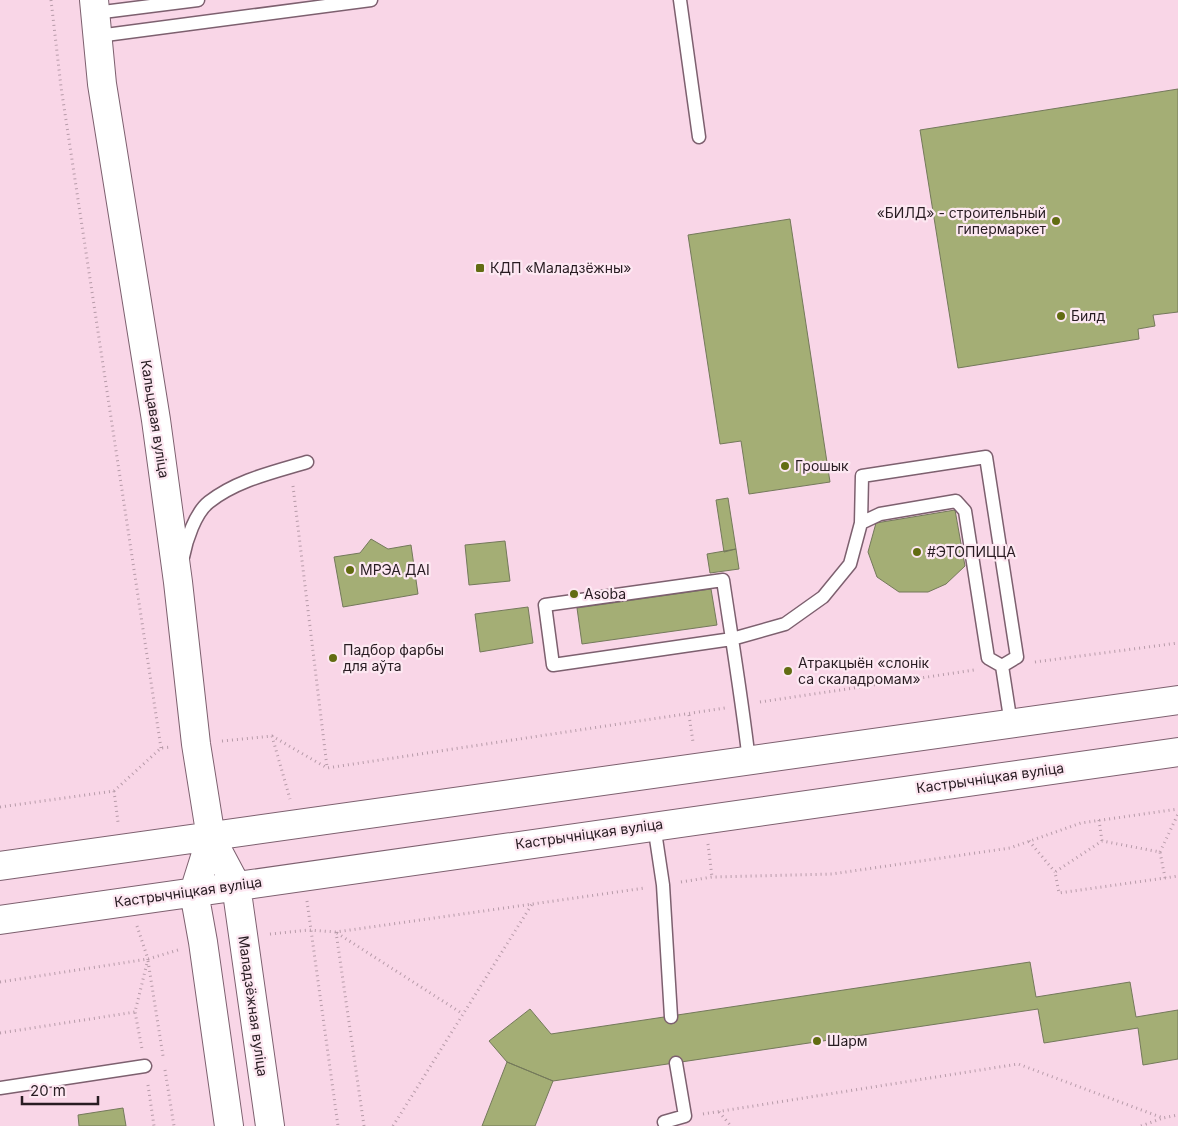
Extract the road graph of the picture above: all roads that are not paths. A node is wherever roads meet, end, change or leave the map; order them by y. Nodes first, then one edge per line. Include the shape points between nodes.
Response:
1 (371, 0) edge
2 (680, 0) edge
3 (193, 1) edge
4 (96, 17) edge
5 (699, 136) dead end
6 (307, 462) dead end
7 (861, 523) junction
8 (178, 582) junction
9 (732, 639) junction
10 (1002, 666) junction
11 (1178, 700) edge
12 (1012, 724) junction
13 (1178, 752) edge
14 (749, 761) junction
15 (654, 825) junction
16 (211, 838) junction
17 (0, 866) edge
18 (236, 885) junction
19 (194, 892) junction
20 (0, 920) edge
21 (671, 1017) dead end
22 (676, 1063) dead end
23 (144, 1066) road end
24 (0, 1088) edge
25 (662, 1125) edge
26 (229, 1126) edge
27 (270, 1126) edge

1 - 4 lane
2 - 5 lane
3 - 4 lane
4 - 8 main road, Кальцавая вуліца via 102,84 164,418
6 - 8 lane via 243,482 208,502 187,536
7 - 9 lane via 850,564 823,597 785,624
7 - 10 lane via 880,514 956,501 965,511 988,658
7 - 10 lane via 862,476 986,457 1017,657
8 - 16 main road, Кальцавая вуліца via 196,744
9 - 9 lane via 723,580 545,605 553,665
9 - 14 lane
10 - 12 lane
11 - 12 main road
12 - 14 main road
13 - 15 main road, Кастрычніцкая вуліца
14 - 16 main road
15 - 18 main road, Кастрычніцкая вуліца
15 - 21 lane via 663,885
16 - 17 main road
16 - 18 main road
16 - 19 main road
18 - 19 main road, Кастрычніцкая вуліца
18 - 27 main road, Маладзёжная вуліца
19 - 20 main road, Кастрычніцкая вуліца
19 - 26 main road
22 - 25 lane via 685,1116
23 - 24 lane

